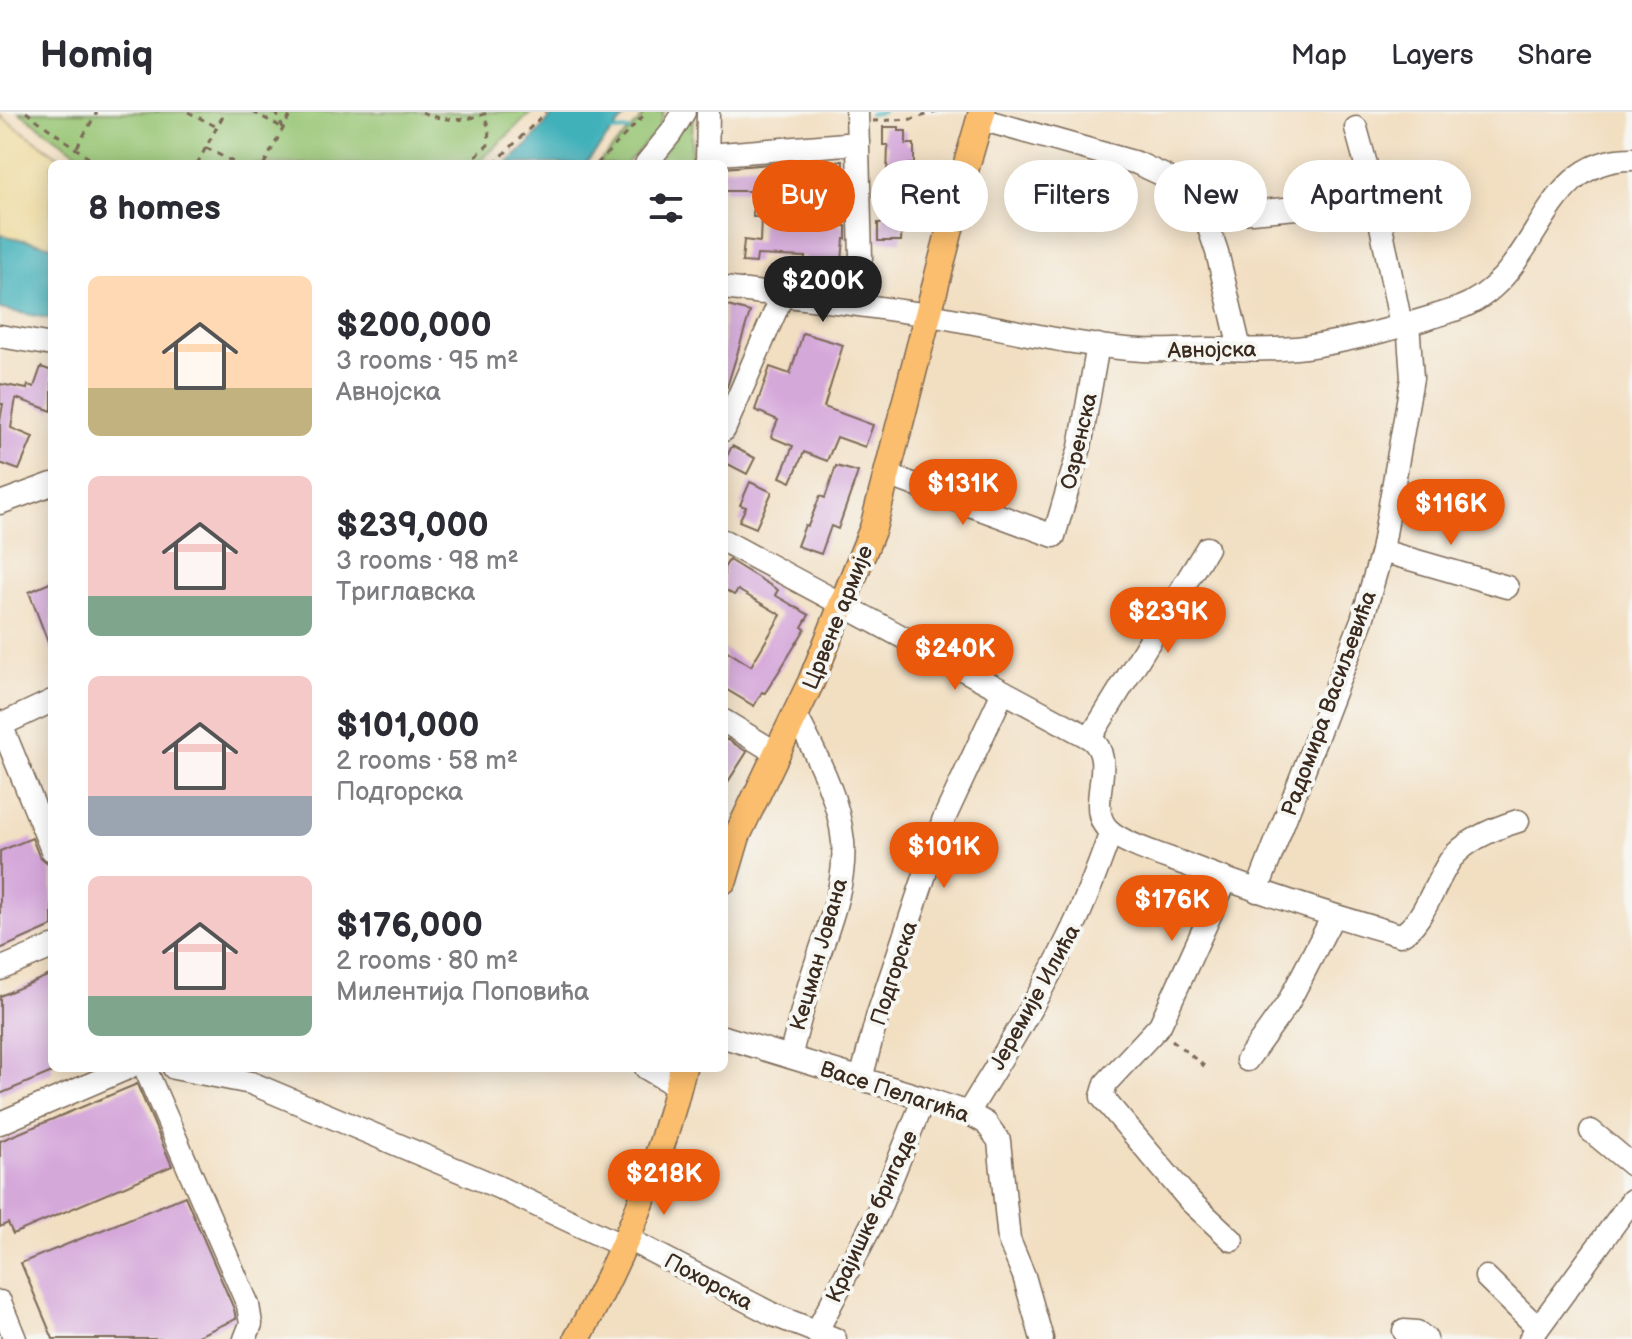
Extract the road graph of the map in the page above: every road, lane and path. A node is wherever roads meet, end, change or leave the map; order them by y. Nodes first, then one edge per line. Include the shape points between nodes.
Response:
1 (26, 112) edge
2 (97, 112) edge
3 (188, 112) edge
4 (225, 112) edge
5 (253, 112) edge
6 (276, 112) edge
7 (292, 112) edge
8 (422, 112) edge
9 (546, 112) edge
10 (644, 112) edge
11 (684, 112) edge
12 (708, 112) edge
13 (937, 112) edge
14 (486, 113) edge
15 (981, 116) edge
16 (858, 126) edge
17 (217, 127) junction
18 (283, 128) junction
19 (1356, 128) dead end
20 (77, 148) junction
21 (206, 148) junction
22 (708, 159) edge
23 (1632, 159) edge
24 (92, 160) edge
25 (199, 160) edge
26 (229, 160) edge
27 (266, 160) edge
28 (471, 160) edge
29 (498, 160) edge
30 (601, 160) edge
31 (649, 160) edge
32 (1365, 160) edge
33 (1154, 171) edge
34 (1210, 232) edge
35 (1383, 232) edge
36 (861, 258) dead end
37 (728, 289) edge
38 (782, 296) junction
39 (928, 315) junction
40 (1405, 324) junction
41 (0, 336) edge
42 (48, 344) edge
43 (1098, 345) junction
44 (1240, 349) junction
45 (728, 421) edge
46 (888, 475) junction
47 (48, 485) edge
48 (0, 503) edge
49 (728, 543) edge
50 (1207, 548) dead end
51 (1382, 551) junction
52 (1507, 587) dead end
53 (844, 605) junction
54 (1003, 692) junction
55 (48, 703) edge
56 (796, 715) junction
57 (728, 723) edge
58 (1, 724) edge
59 (1090, 738) junction
60 (778, 754) junction
61 (1518, 821) dead end
62 (1111, 832) junction
63 (48, 840) edge
64 (728, 866) edge
65 (1226, 880) junction
66 (1257, 891) junction
67 (1333, 916) junction
68 (48, 949) edge
69 (0, 969) edge
70 (1160, 1025) junction
71 (728, 1038) edge
72 (790, 1057) junction
73 (1247, 1060) dead end
74 (1209, 1070) dead end
75 (119, 1072) edge
76 (147, 1072) edge
77 (195, 1072) edge
78 (680, 1077) edge
79 (861, 1079) junction
80 (924, 1098) junction
81 (968, 1113) junction
82 (0, 1123) edge
83 (1591, 1131) dead end
84 (1632, 1165) edge
85 (1632, 1200) edge
86 (1232, 1240) dead end
87 (626, 1243) junction
88 (1486, 1277) dead end
89 (0, 1302) edge
90 (1404, 1331) dead end
91 (1534, 1334) edge
92 (825, 1336) edge
93 (15, 1339) edge
94 (245, 1339) edge
95 (577, 1339) edge
96 (1042, 1339) edge
97 (1426, 1339) edge

1 - 20 path
2 - 20 path
3 - 17 path
4 - 17 path
5 - 18 path
6 - 18 path
7 - 18 path
8 - 14 path via 458,120
9 - 29 path
10 - 30 path
11 - 31 street
12 - 22 street
13 - 16 path
14 - 28 path via 488,145
15 - 33 street
15 - 39 main road, Црвене армије
16 - 22 street
16 - 36 street
17 - 21 path
18 - 27 path
19 - 32 street, Радомира Васиљевића
20 - 24 path
21 - 25 path
21 - 26 path
23 - 40 street, Авнојска via 1597,164 1566,186 1499,285 1461,308
34 - 44 street
35 - 40 street, Радомира Васиљевића
37 - 38 street, Авнојска
38 - 39 street, Авнојска
38 - 45 street
39 - 43 street, Авнојска
39 - 46 main road, Црвене армије
40 - 44 street, Авнојска via 1303,347
40 - 51 street, Радомира Васиљевића via 1412,378
41 - 42 street
43 - 44 street, Авнојска
43 - 46 street, Озренска via 1080,447 1054,536
46 - 53 main road, Црвене армије
47 - 48 street
49 - 53 street
50 - 59 street
51 - 52 street
51 - 66 street, Радомира Васиљевића via 1362,620
53 - 54 street
53 - 56 main road, Црвене армије
54 - 59 street
54 - 79 street, Подгорска via 943,821
55 - 58 street
56 - 60 main road, Црвене армије
56 - 72 street, Кецман Јована via 836,805 844,860
57 - 60 street
58 - 63 street
59 - 62 street via 1104,760 1100,812
60 - 64 main road, Црвене армије via 737,836
61 - 67 street via 1460,850 1411,928 1400,935
62 - 65 street
62 - 81 street, Јеремије Илића via 1069,937
65 - 66 street
65 - 70 street
66 - 67 street
67 - 73 street via 1288,1003
68 - 69 street
70 - 74 path
70 - 86 street via 1106,1083 1102,1097 1190,1201
71 - 72 street, Васе Пелагића
72 - 79 street, Васе Пелагића
75 - 82 street
76 - 94 street via 248,1305 251,1324
77 - 87 street, Похорска via 251,1083
78 - 87 main road via 658,1158
79 - 80 street, Васе Пелагића
80 - 81 street, Васе Пелагића
80 - 92 street, Крајишке бригаде
81 - 96 street, Васе Пелагића via 986,1123 999,1141 1009,1240
83 - 84 street
85 - 91 street
87 - 92 street, Похорска
87 - 95 main road
88 - 91 street
89 - 93 street
90 - 97 street

